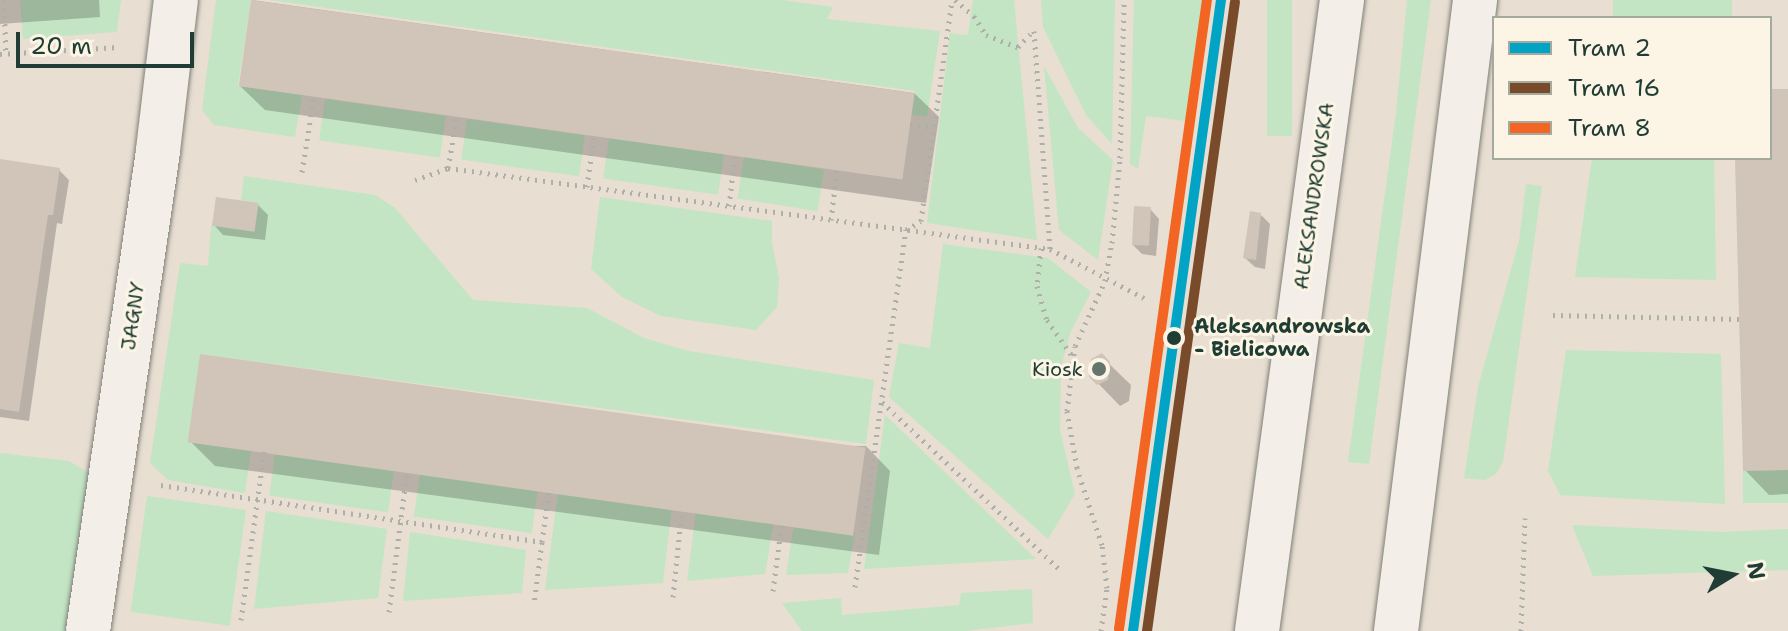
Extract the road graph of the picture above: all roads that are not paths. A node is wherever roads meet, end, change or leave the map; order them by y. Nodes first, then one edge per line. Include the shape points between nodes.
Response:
1 (176, 0) edge
2 (1342, 0) edge
3 (1475, 0) edge
4 (88, 631) edge
5 (1257, 631) edge
6 (1396, 631) edge

1 - 4 main road, JAGNY
2 - 5 main road, ALEKSANDROWSKA
3 - 6 main road

